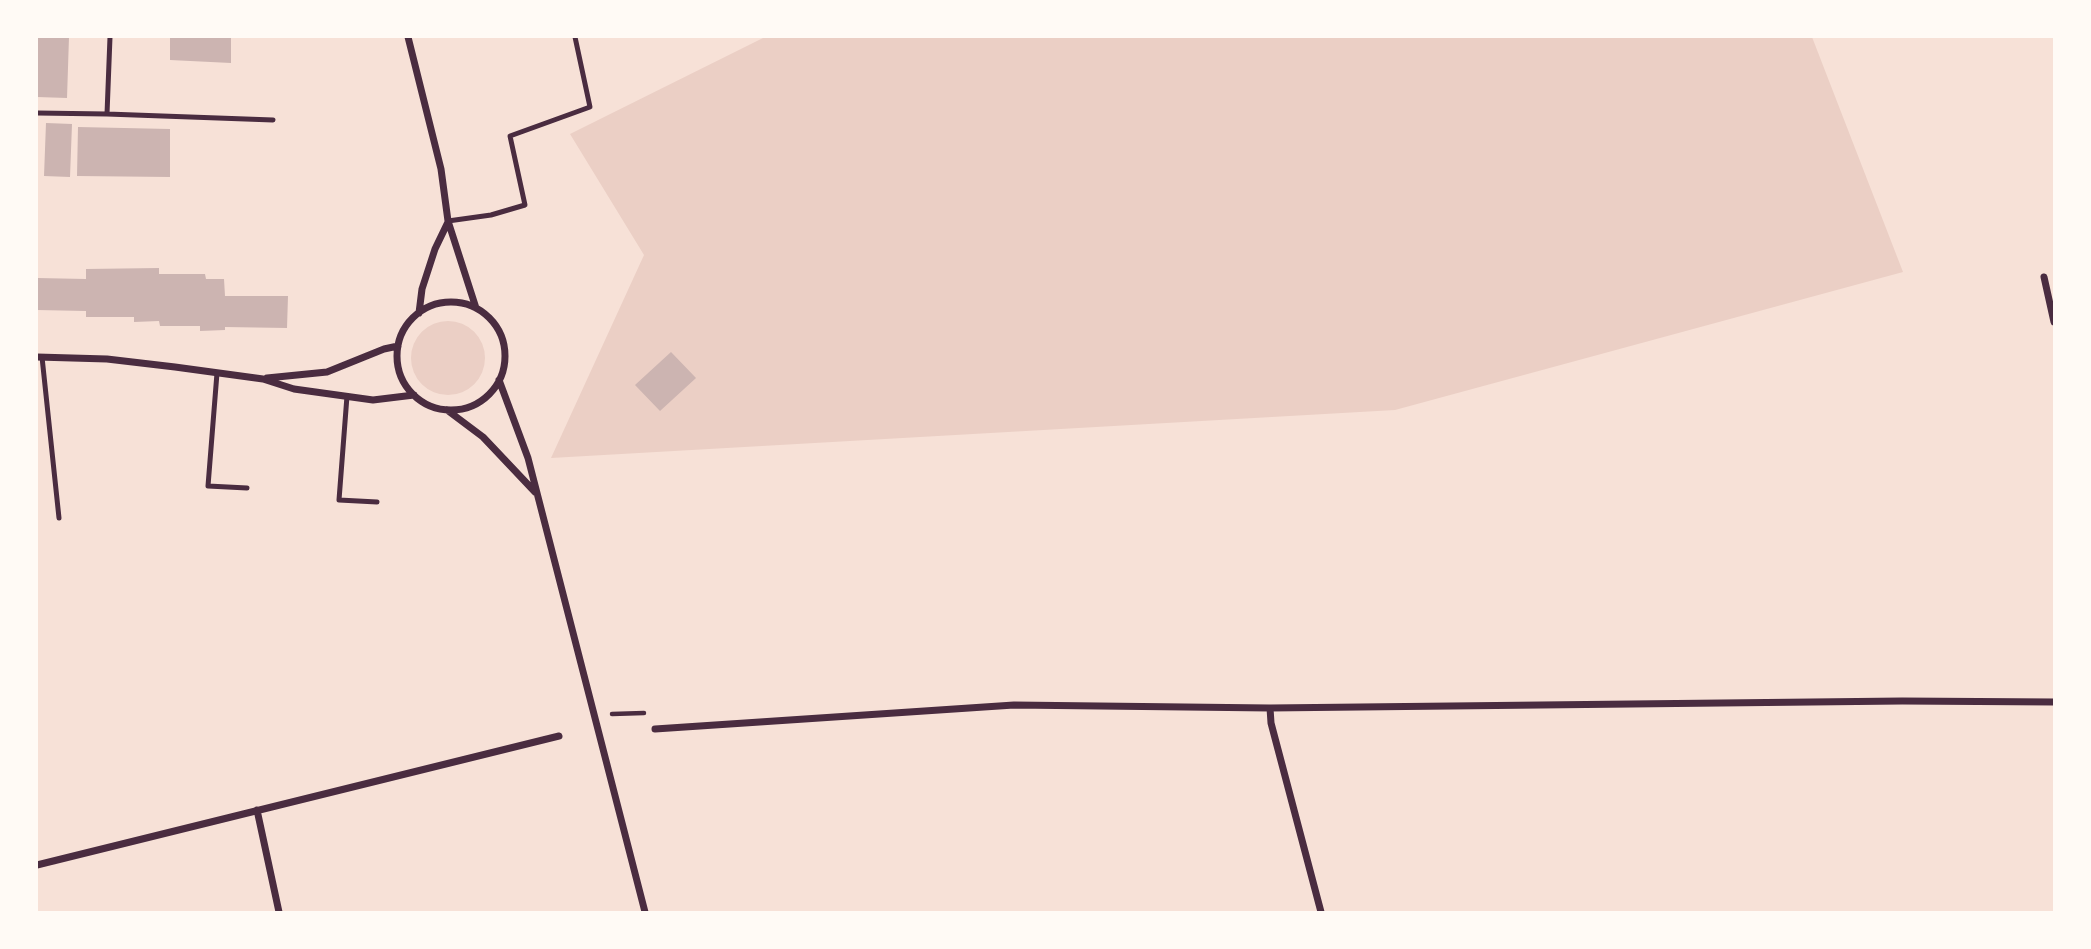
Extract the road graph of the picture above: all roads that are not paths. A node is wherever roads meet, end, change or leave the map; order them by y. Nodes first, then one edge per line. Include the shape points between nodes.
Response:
1 (110, 37) edge
2 (408, 37) edge
3 (575, 37) edge
4 (37, 113) edge
5 (107, 114) junction
6 (273, 120) dead end
7 (448, 221) junction
8 (2044, 277) dead end
9 (475, 308) junction
10 (419, 313) junction
11 (2054, 322) edge
12 (398, 346) junction
13 (39, 357) edge
14 (217, 373) junction
15 (263, 379) junction
16 (499, 380) junction
17 (414, 395) junction
18 (347, 396) junction
19 (447, 410) junction
20 (247, 488) dead end
21 (536, 492) junction
22 (377, 502) dead end
23 (59, 518) dead end
24 (2054, 702) edge
25 (1270, 708) junction
26 (655, 729) dead end
27 (559, 736) dead end
28 (257, 810) junction
29 (37, 865) edge
30 (279, 912) edge
31 (645, 912) edge
32 (1321, 912) edge

1 - 5 lane
2 - 7 street via 441,169
3 - 7 lane via 590,107 510,136 525,205
4 - 5 lane
5 - 6 lane
7 - 9 street
7 - 10 street via 422,289
8 - 11 street
9 - 10 street via 443,302
9 - 16 street via 494,324 503,340 505,359
10 - 12 street via 404,328
12 - 15 street via 327,372
12 - 17 street via 397,365
13 - 14 street via 107,359
13 - 23 lane
14 - 15 street
14 - 20 lane via 208,486
15 - 18 street via 294,389
16 - 19 street via 473,406
16 - 21 street
17 - 18 street via 380,401
17 - 19 street
18 - 22 lane via 340,500
19 - 21 street via 483,437
21 - 31 street
24 - 25 street
25 - 26 street via 1014,705
25 - 32 street
27 - 28 street
28 - 29 street
28 - 30 street

